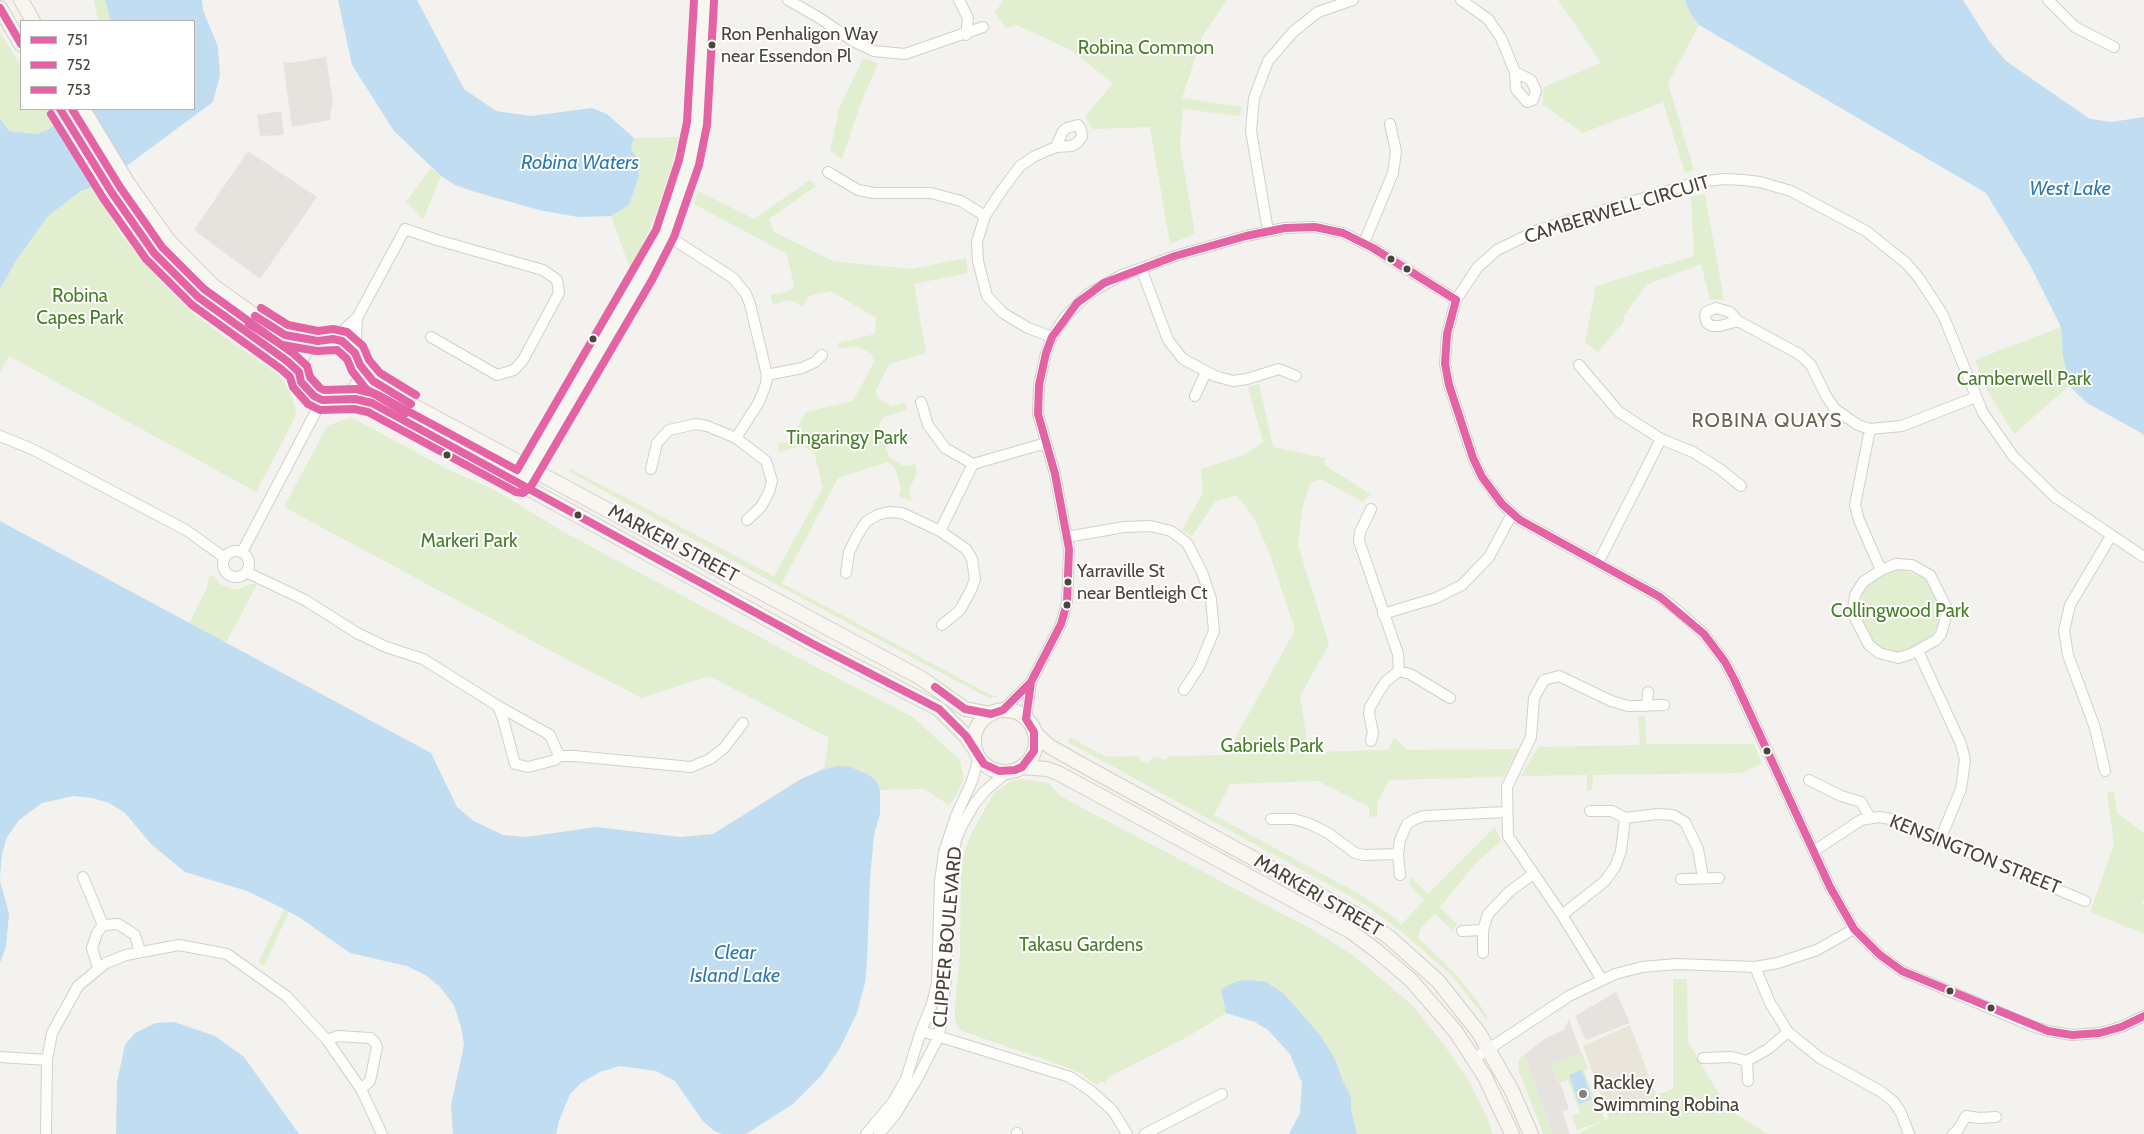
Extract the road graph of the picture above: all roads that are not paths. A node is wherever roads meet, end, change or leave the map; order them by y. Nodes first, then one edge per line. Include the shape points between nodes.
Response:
1 (21, 0) edge
2 (704, 0) edge
3 (789, 0) edge
4 (959, 0) edge
5 (1353, 0) edge
6 (1461, 0) edge
7 (2048, 0) edge
8 (0, 8) edge
9 (32, 20) edge
10 (983, 27) dead end
11 (966, 35) junction
12 (20, 42) edge
13 (2114, 47) dead end
14 (1515, 72) dead end
15 (61, 110) edge
16 (83, 110) edge
17 (1390, 124) dead end
18 (1056, 146) dead end
19 (828, 172) dead end
20 (986, 216) junction
21 (1268, 232) junction
22 (665, 234) junction
23 (1364, 244) junction
24 (1141, 268) junction
25 (1456, 300) junction
26 (357, 318) junction
27 (1738, 321) dead end
28 (432, 337) dead end
29 (1052, 337) junction
30 (333, 339) junction
31 (318, 341) junction
32 (822, 355) dead end
33 (358, 359) junction
34 (1579, 365) dead end
35 (299, 372) junction
36 (1206, 372) junction
37 (767, 375) junction
38 (1296, 376) dead end
39 (1196, 396) dead end
40 (1976, 397) junction
41 (339, 399) junction
42 (322, 400) junction
43 (921, 402) dead end
44 (1870, 429) junction
45 (0, 436) edge
46 (736, 438) junction
47 (1661, 439) junction
48 (1046, 443) junction
49 (973, 464) junction
50 (530, 468) junction
51 (651, 469) dead end
52 (521, 483) junction
53 (1741, 486) dead end
54 (1371, 509) dead end
55 (1512, 514) junction
56 (747, 520) dead end
57 (940, 531) junction
58 (2111, 536) junction
59 (1067, 537) junction
60 (242, 552) junction
61 (2144, 557) edge
62 (225, 558) junction
63 (1598, 563) junction
64 (1881, 570) junction
65 (246, 572) junction
66 (846, 573) dead end
67 (1384, 614) junction
68 (942, 625) dead end
69 (1918, 651) junction
70 (1399, 670) junction
71 (1031, 682) junction
72 (1184, 690) dead end
73 (1648, 692) dead end
74 (1450, 698) dead end
75 (1664, 705) dead end
76 (498, 706) junction
77 (1647, 706) junction
78 (997, 712) junction
79 (1026, 719) junction
80 (743, 723) dead end
81 (1034, 732) junction
82 (1371, 741) dead end
83 (978, 754) junction
84 (559, 756) junction
85 (1022, 766) junction
86 (2105, 771) dead end
87 (1008, 772) junction
88 (1809, 780) dead end
89 (1590, 811) dead end
90 (1506, 812) junction
91 (1870, 817) junction
92 (1625, 818) junction
93 (1271, 819) dead end
94 (1940, 840) junction
95 (1814, 851) junction
96 (1398, 854) junction
97 (1533, 874) junction
98 (1400, 875) dead end
99 (83, 876) dead end
100 (1703, 878) junction
101 (1718, 878) dead end
102 (1681, 880) dead end
103 (2085, 901) dead end
104 (1562, 914) junction
105 (103, 926) junction
106 (1854, 929) junction
107 (1483, 930) junction
108 (1462, 931) dead end
109 (140, 951) junction
110 (1483, 953) dead end
111 (1755, 967) junction
112 (98, 968) junction
113 (1602, 980) junction
114 (2144, 1016) edge
115 (921, 1030) junction
116 (1788, 1032) junction
117 (938, 1036) junction
118 (327, 1040) junction
119 (1490, 1049) junction
120 (0, 1057) edge
121 (1475, 1058) junction
122 (1704, 1058) dead end
123 (46, 1060) junction
124 (1747, 1061) junction
125 (1748, 1081) dead end
126 (361, 1089) junction
127 (1222, 1094) dead end
128 (1996, 1117) dead end
129 (46, 1134) edge
130 (382, 1134) edge
131 (866, 1134) edge
132 (879, 1134) edge
133 (1127, 1134) edge
134 (1145, 1134) edge
135 (1512, 1134) edge
136 (1531, 1134) edge
137 (1909, 1134) edge
138 (1953, 1134) edge

1 - 9 main road
2 - 22 main road via 697,123 690,162
3 - 11 street via 874,51 905,54
4 - 11 street via 968,18
5 - 21 street via 1318,12 1293,32 1268,61 1256,91 1251,131
6 - 14 street via 1488,19 1501,38
7 - 13 street via 2075,27
8 - 12 main road
10 - 11 street
15 - 35 main road via 154,253 198,297
16 - 31 main road via 168,240 212,285 275,330 296,338
17 - 23 street via 1396,151 1393,173
18 - 20 street via 1020,166
19 - 20 street via 858,190 931,193 961,201
20 - 29 street via 977,242 987,296 1003,314
21 - 23 street via 1315,227 1343,234
21 - 24 street
22 - 37 street via 733,278 740,286 750,304
22 - 50 main road
23 - 25 street
24 - 29 street via 1104,283 1088,294 1065,317
24 - 36 street via 1168,340 1183,359
25 - 40 street, CAMBERWELL CIRCUIT via 1477,268 1497,250 1538,230 1697,182 1725,179 1760,182 1801,194 1852,222 1906,263 1943,315
25 - 55 street, CAMBERWELL CIRCUIT via 1445,349 1449,385 1482,477
26 - 28 street via 405,229 543,270 557,280 559,293 523,360 514,370 497,375
26 - 30 street
26 - 33 street
27 - 44 street via 1799,354 1811,365 1834,409
29 - 48 street via 1039,385 1038,414
30 - 31 main road
30 - 33 main road via 342,341
31 - 35 main road via 303,354
32 - 37 street via 802,368
33 - 41 main road via 359,380
33 - 50 main road, MARKERI STREET via 373,381 399,398
34 - 47 street via 1619,412
35 - 42 main road via 306,390
36 - 38 street via 1233,381 1279,369
36 - 39 street
37 - 46 street via 759,402
40 - 44 street via 1902,426
40 - 58 street, CAMBERWELL CIRCUIT via 1992,428 2027,472 2060,502
41 - 42 main road
41 - 52 main road, MARKERI STREET via 372,403
42 - 60 street
43 - 49 street via 928,425 945,448
44 - 64 street via 1856,506
45 - 62 street via 32,449 186,530
46 - 51 street via 696,424 670,430 657,442
46 - 56 street via 766,461 772,481 761,506
47 - 53 street via 1693,452
47 - 63 street
48 - 49 street
48 - 59 street
49 - 57 street
50 - 52 main road
50 - 78 main road, MARKERI STREET via 921,678 965,708
52 - 83 main road, MARKERI STREET via 813,644 939,709 966,736
54 - 67 street via 1359,541
55 - 63 street, CAMBERWELL CIRCUIT
55 - 67 street via 1489,557 1462,585 1436,598
57 - 66 street via 902,513 877,515 866,522 857,536 849,552
57 - 68 street via 966,549 972,559 975,579 960,610
58 - 61 street, CAMBERWELL CIRCUIT
58 - 86 street via 2070,605 2064,631 2068,655 2100,743
59 - 71 street via 1067,602 1061,624
59 - 72 street via 1150,526 1171,531 1187,544 1202,572 1211,599 1214,631 1199,667
60 - 62 street via 234,551
60 - 65 street via 249,561
62 - 65 street via 223,566 231,576
63 - 95 street, CAMBERWELL CIRCUIT via 1676,609 1704,634 1725,662
64 - 69 street via 1863,582 1855,596 1854,616 1873,650 1892,657
64 - 69 street via 1896,564 1924,570 1935,583 1946,607 1946,620 1936,640
65 - 76 street via 305,600 356,633 423,659
67 - 70 street via 1398,654
69 - 94 street via 1957,735 1965,760 1961,789
70 - 74 street
70 - 82 street via 1385,682 1370,707
71 - 78 street
71 - 79 street
73 - 77 street
75 - 77 street
76 - 84 street via 550,735
76 - 84 street via 515,764 528,767
77 - 90 street via 1628,706 1611,701 1559,676 1544,680 1534,698 1531,737 1507,786
78 - 79 main road via 1016,712
78 - 83 main road via 978,726 974,742
79 - 81 main road
80 - 84 street via 724,748 710,759 691,767
81 - 85 main road via 1034,751
81 - 119 main road, MARKERI STREET via 1049,746 1076,762 1362,918 1438,981
83 - 87 main road via 991,768
83 - 115 street, CLIPPER BOULEVARD via 972,781 944,852 937,983
85 - 87 main road
85 - 121 main road, MARKERI STREET via 1058,773 1350,931 1411,980
87 - 117 street, CLIPPER BOULEVARD via 975,803 956,840 951,869 946,980
88 - 91 street via 1861,802
89 - 92 street via 1612,811
90 - 96 street via 1415,819 1403,831
90 - 97 street via 1508,836
91 - 94 street, KENSINGTON STREET via 1890,818
91 - 95 street, KENSINGTON STREET via 1852,825
92 - 100 street via 1673,815 1685,822 1698,849
92 - 104 street via 1621,851 1615,866 1605,881
93 - 96 street via 1294,819 1310,824 1355,853
94 - 103 street, KENSINGTON STREET
95 - 106 street, CAMBERWELL CIRCUIT
96 - 98 street
97 - 104 street
97 - 107 street via 1510,891 1488,914
99 - 105 street
100 - 101 street
100 - 102 street
104 - 113 street
105 - 109 street via 118,924 135,935
105 - 112 street via 92,948
106 - 111 street via 1817,950
106 - 114 street, CAMBERWELL CIRCUIT via 1902,971 2048,1031 2072,1035 2100,1033
107 - 108 street
107 - 110 street
109 - 112 street
109 - 118 street via 179,945 227,954 286,996
111 - 113 street via 1651,966
111 - 116 street via 1770,1003
112 - 123 street via 78,986 61,1015 52,1033
113 - 119 street via 1551,1007
115 - 117 street
115 - 131 street, CLIPPER BOULEVARD via 912,1065 901,1090
116 - 124 street
116 - 137 street via 1820,1058 1894,1102
117 - 132 street, CLIPPER BOULEVARD via 917,1079
117 - 133 street via 1070,1077 1113,1111
118 - 126 street
118 - 126 street via 338,1036 370,1038 375,1042 377,1047 370,1081
119 - 121 street
119 - 136 main road, MARKERI STREET
120 - 123 street
121 - 135 main road, MARKERI STREET
122 - 124 street via 1742,1058
123 - 129 street
124 - 125 street
126 - 130 street
127 - 134 street
128 - 138 street via 1966,1116

